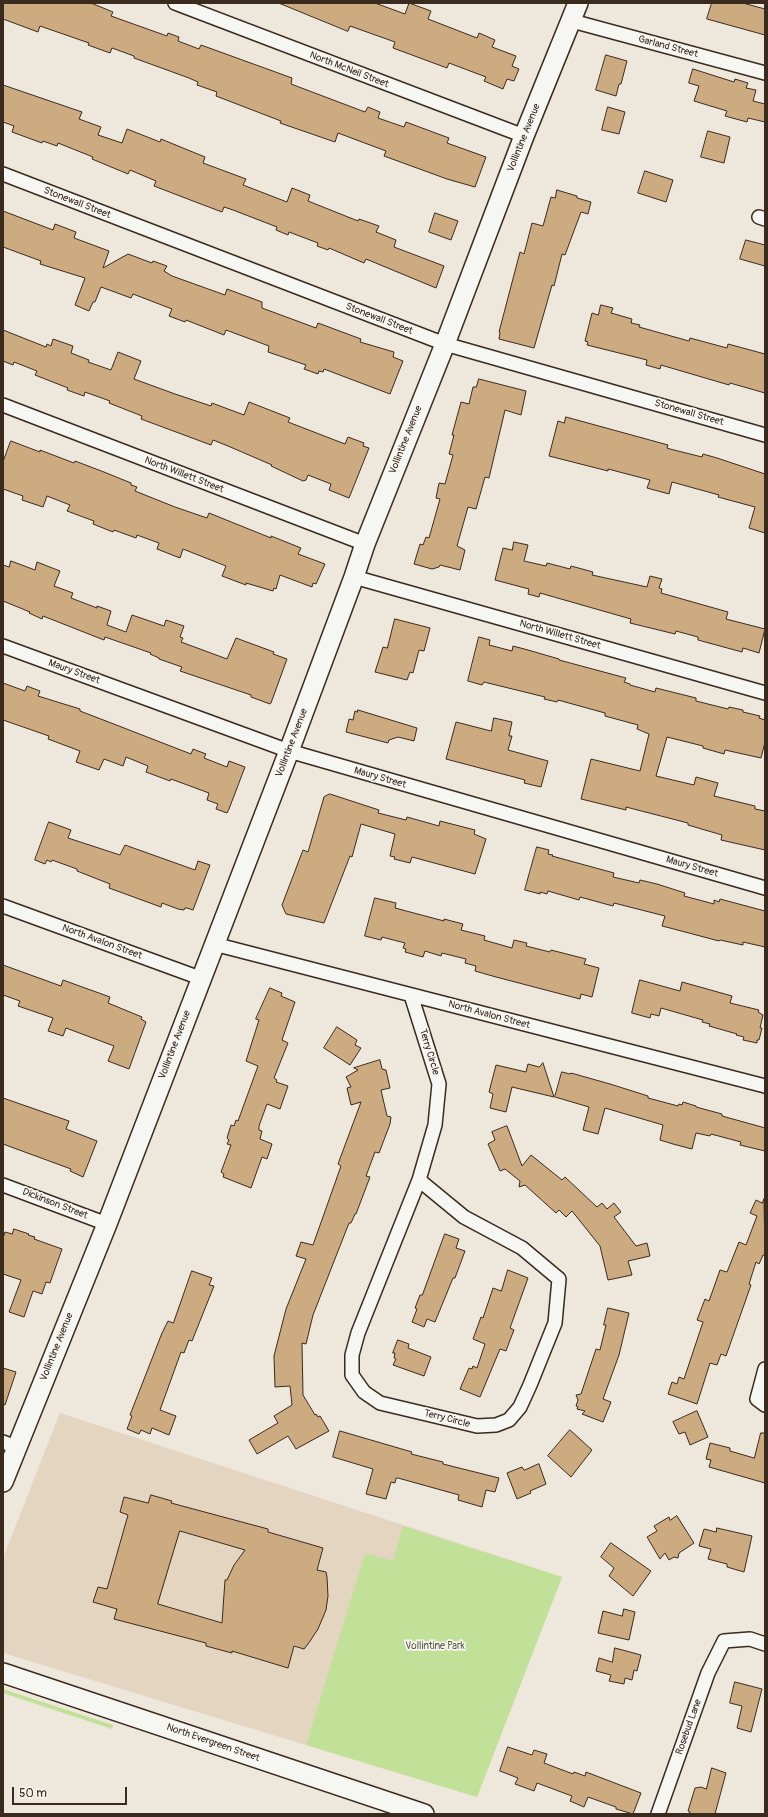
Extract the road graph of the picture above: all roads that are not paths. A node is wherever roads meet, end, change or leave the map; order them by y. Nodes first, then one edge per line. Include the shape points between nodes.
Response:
1 (175, 3) edge
2 (575, 12) edge
3 (765, 73) edge
4 (524, 136) junction
5 (3, 174) edge
6 (445, 344) junction
7 (3, 405) edge
8 (765, 435) edge
9 (365, 544) junction
10 (354, 577) junction
11 (3, 646) edge
12 (765, 693) edge
13 (289, 751) junction
14 (765, 888) edge
15 (3, 906) edge
16 (214, 944) junction
17 (200, 978) junction
18 (412, 995) junction
19 (765, 1086) edge
20 (419, 1180) junction
21 (3, 1185) edge
22 (106, 1224) junction
23 (765, 1369) edge
24 (761, 1402) edge
25 (10, 1444) edge
26 (3, 1482) edge
27 (765, 1644) edge
28 (3, 1673) edge
29 (424, 1814) edge
30 (658, 1814) edge

1 - 4 street, North McNeil Street
2 - 3 street, Garland Street
2 - 4 street, Vollintine Avenue
4 - 6 street, Vollintine Avenue
5 - 6 street, Stonewall Street
6 - 8 street, Stonewall Street
6 - 9 street, Vollintine Avenue
7 - 9 street, North Willett Street
9 - 10 street, Vollintine Avenue
10 - 12 street, North Willett Street
10 - 13 street, Vollintine Avenue
11 - 13 street, Maury Street
13 - 14 street, Maury Street
13 - 16 street, Vollintine Avenue
15 - 17 street, North Avalon Street
16 - 17 street, Vollintine Avenue
16 - 18 street, North Avalon Street
17 - 22 street, Vollintine Avenue
18 - 19 street, North Avalon Street
18 - 20 street, Terry Circle via 439,1084 435,1125
20 - 20 street, Terry Circle via 358,1333 352,1355 352,1375 364,1392 380,1403 477,1426 496,1425 509,1420 516,1412 530,1385 555,1323 559,1279 522,1248 464,1217
21 - 22 street, Dickinson Street
22 - 25 street, Vollintine Avenue
23 - 24 street
25 - 26 street, Vollintine Avenue
27 - 30 street, Rosebud Lane via 750,1639 724,1641 708,1673
28 - 29 street, North Evergreen Street

